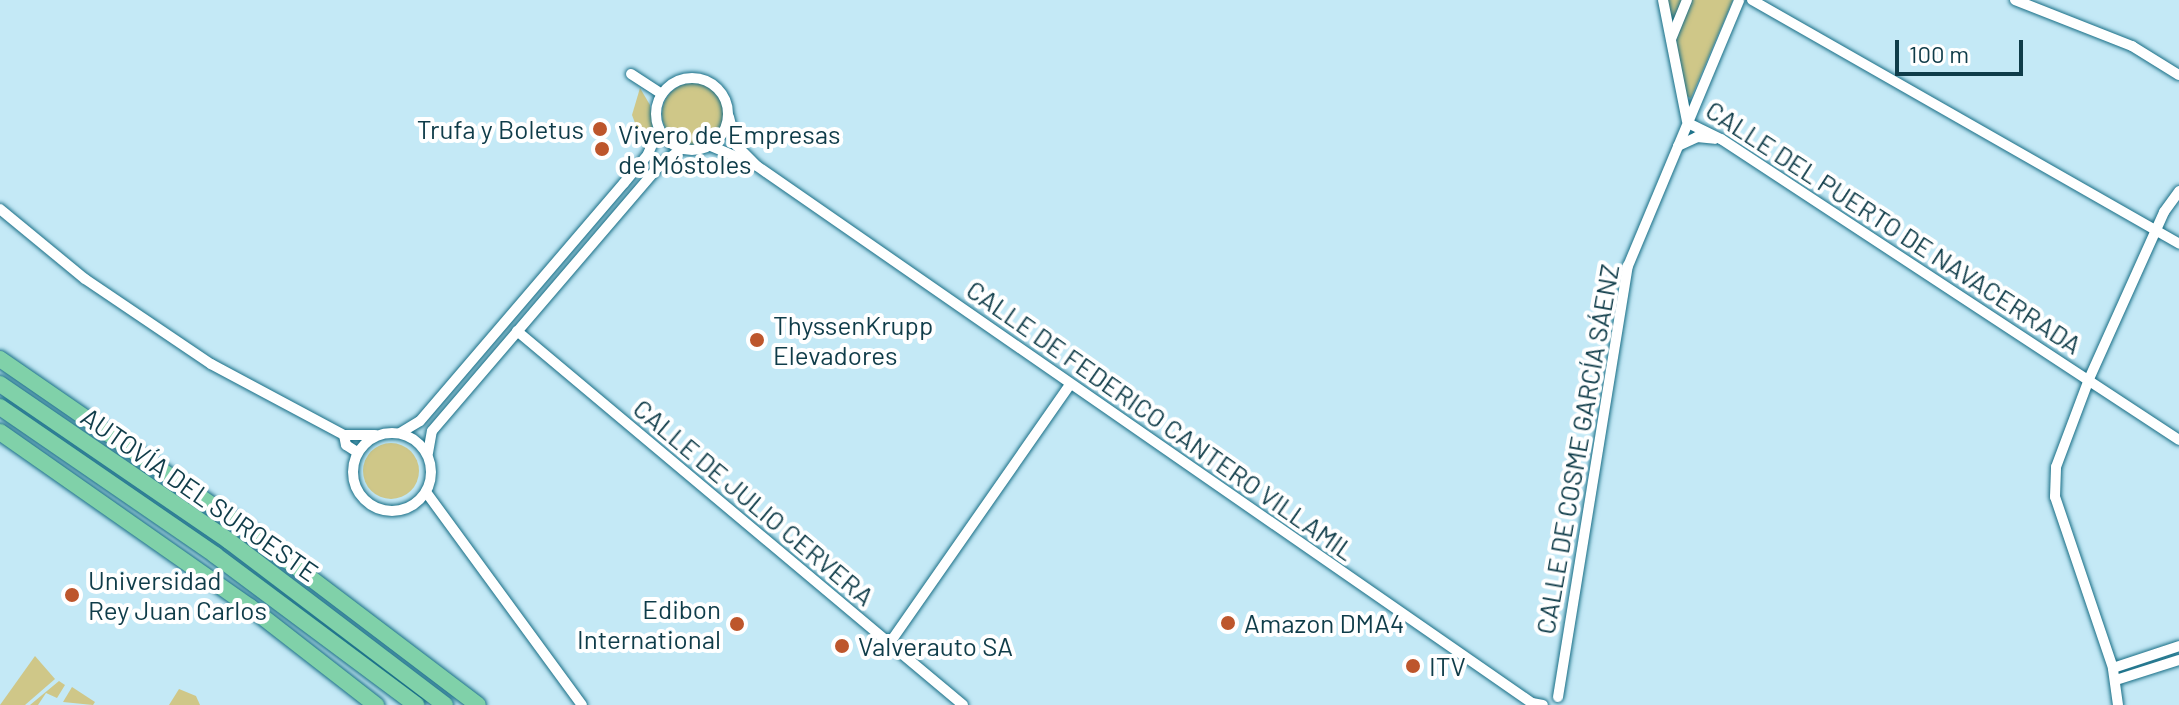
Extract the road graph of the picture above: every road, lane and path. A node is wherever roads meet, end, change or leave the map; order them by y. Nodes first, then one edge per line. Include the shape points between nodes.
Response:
1 (1663, 0) edge
2 (1687, 0) edge
3 (1739, 0) edge
4 (1752, 0) edge
5 (2015, 0) edge
6 (1670, 41) junction
7 (631, 74) dead end
8 (2179, 75) edge
9 (662, 94) junction
10 (729, 117) junction
11 (1688, 123) junction
12 (659, 128) junction
13 (1721, 139) junction
14 (711, 146) junction
15 (1678, 146) junction
16 (681, 149) junction
17 (757, 166) junction
18 (2179, 191) edge
19 (0, 209) edge
20 (2158, 231) junction
21 (2179, 244) edge
22 (517, 331) junction
23 (0, 359) edge
24 (2089, 379) junction
25 (0, 384) edge
26 (1070, 385) junction
27 (0, 407) edge
28 (0, 432) edge
29 (400, 433) junction
30 (344, 435) junction
31 (375, 435) junction
32 (2179, 440) edge
33 (357, 452) junction
34 (428, 453) junction
35 (426, 492) junction
36 (408, 508) junction
37 (437, 511) junction
38 (250, 580) junction
39 (889, 644) junction
40 (2179, 646) edge
41 (2179, 660) edge
42 (2113, 668) junction
43 (2116, 680) junction
44 (1562, 701) edge
45 (376, 705) edge
46 (403, 705) edge
47 (416, 705) edge
48 (445, 705) edge
49 (478, 705) edge
50 (582, 705) edge
51 (963, 705) edge
52 (1544, 705) edge
53 (2118, 705) edge

1 - 6 street, CALLE DEL PUERTO DE NAVACERRADA
2 - 6 street
3 - 11 street, CALLE DE COSME GARCÍA SÁENZ
4 - 20 street
5 - 8 street via 2132,46
6 - 11 street, CALLE DEL PUERTO DE NAVACERRADA
7 - 9 street
9 - 10 street via 684,79 697,78 721,91
9 - 12 street
10 - 14 street
10 - 17 street, CALLE DE FEDERICO CANTERO VILLAMIL via 736,145
11 - 13 street, CALLE DEL PUERTO DE NAVACERRADA
11 - 15 street, CALLE DE COSME GARCÍA SÁENZ
12 - 16 street
12 - 29 street via 632,174 420,421
13 - 15 street via 1697,137
13 - 24 street, CALLE DEL PUERTO DE NAVACERRADA
14 - 16 street
14 - 17 street, CALLE DE FEDERICO CANTERO VILLAMIL
15 - 44 street, CALLE DE COSME GARCÍA SÁENZ via 1628,266
16 - 22 street via 658,167
17 - 26 street, CALLE DE FEDERICO CANTERO VILLAMIL
18 - 20 street
19 - 30 street via 155,330
20 - 21 street
20 - 24 street
22 - 34 street via 432,431
22 - 39 street, CALLE DE JULIO CERVERA
23 - 49 highway via 242,526
24 - 32 street, CALLE DEL PUERTO DE NAVACERRADA
24 - 42 street via 2056,467 2055,497
25 - 48 highway, AUTOVÍA DEL SUROESTE via 229,541
26 - 39 street
26 - 52 street, CALLE DE FEDERICO CANTERO VILLAMIL via 1532,703
27 - 38 highway, AUTOVÍA DEL SUROESTE
28 - 45 highway via 250,607
29 - 31 street
29 - 34 street
30 - 31 street
30 - 33 street via 346,445
31 - 33 street
33 - 36 street via 353,477 363,498 384,511
34 - 35 street via 431,479
35 - 36 street
35 - 37 street
36 - 37 street
37 - 50 street
38 - 46 highway via 271,603
38 - 47 highway, AUTOVÍA DEL SUROESTE
39 - 51 street, CALLE DE JULIO CERVERA
40 - 42 street
41 - 43 street
42 - 43 street
43 - 53 street
44 - 52 street

